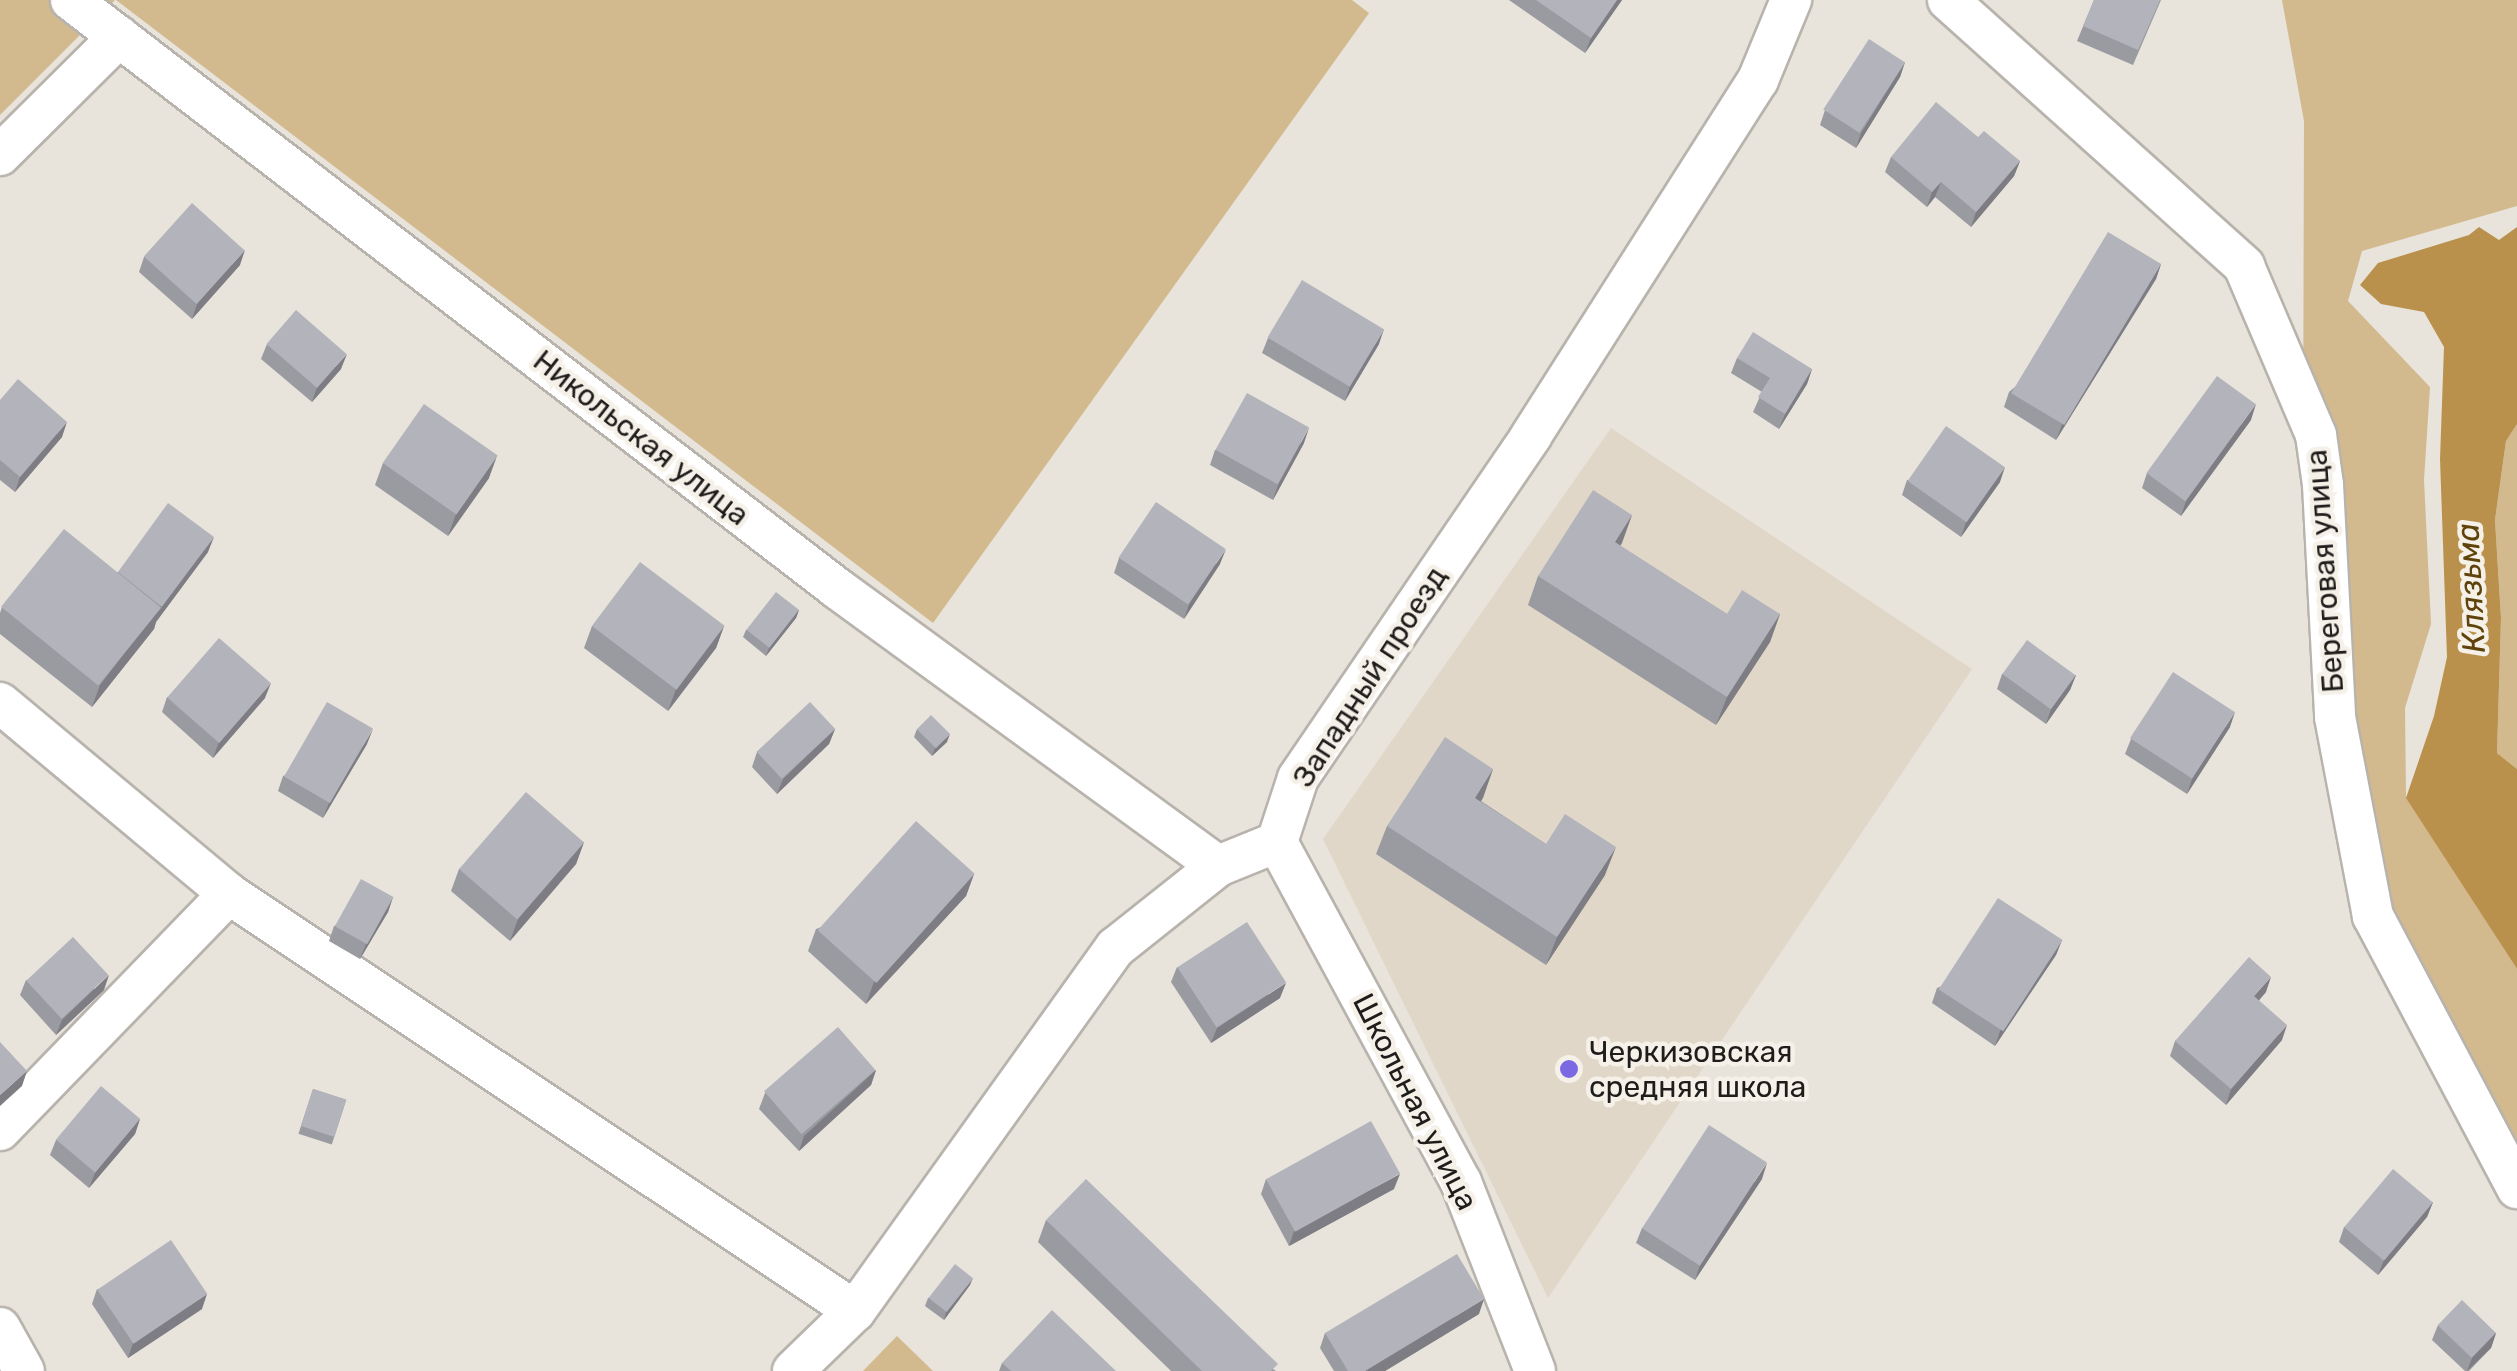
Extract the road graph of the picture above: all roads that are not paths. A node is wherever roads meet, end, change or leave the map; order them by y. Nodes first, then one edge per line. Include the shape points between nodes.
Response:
1 (71, 0) edge
2 (1791, 0) edge
3 (1948, 0) edge
4 (119, 37) junction
5 (0, 155) edge
6 (0, 703) edge
7 (1277, 842) junction
8 (1218, 866) junction
9 (229, 894) junction
10 (0, 1130) edge
11 (2517, 1188) edge
12 (855, 1311) junction
13 (0, 1328) edge
14 (24, 1371) edge
15 (793, 1371) edge
16 (1534, 1371) edge

1 - 4 street, Никольская улица
2 - 7 street, Западный проезд via 1758,80 1531,436 1298,778
3 - 11 street, Береговая улица via 2244,266 2316,435 2335,716 2373,916
4 - 5 street
4 - 8 street, Никольская улица via 838,589
6 - 9 street
7 - 8 street
7 - 16 street, Школьная улица via 1461,1182
8 - 12 street via 1115,948
9 - 10 street
9 - 12 street
12 - 15 street
13 - 14 street

